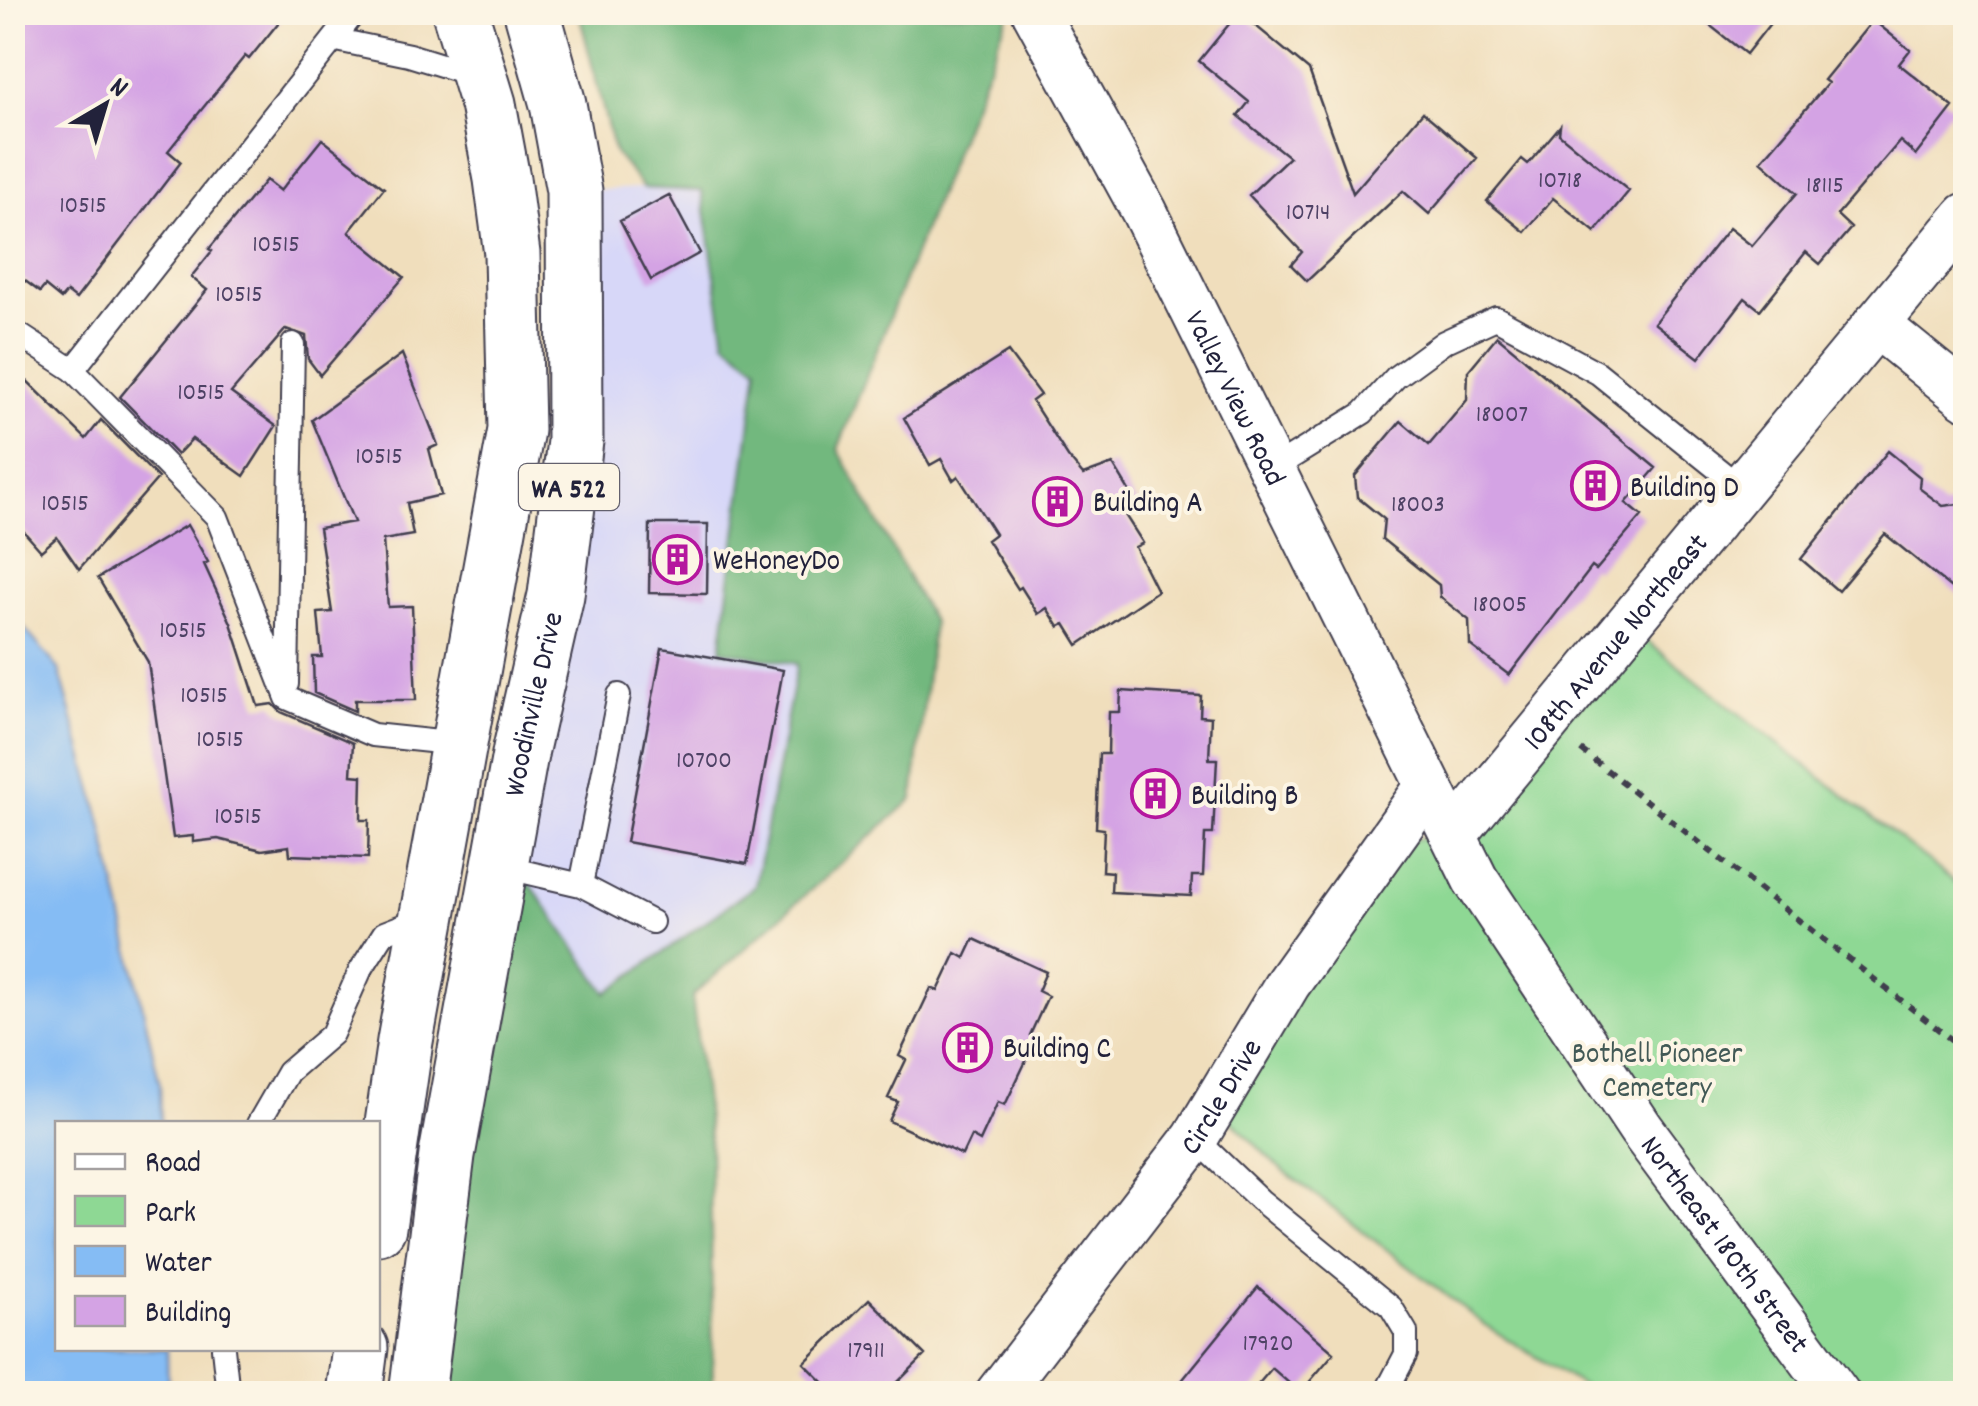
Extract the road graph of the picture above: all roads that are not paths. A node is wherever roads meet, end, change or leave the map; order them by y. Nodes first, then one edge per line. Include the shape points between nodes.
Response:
1 (355, 12) edge
2 (460, 12) edge
3 (532, 12) edge
4 (1036, 12) edge
5 (338, 40) junction
6 (480, 77) junction
7 (1966, 216) edge
8 (1876, 324) junction
9 (12, 330) edge
10 (292, 344) dead end
11 (73, 370) junction
12 (1966, 397) edge
13 (1274, 468) junction
14 (1740, 487) junction
15 (619, 695) dead end
16 (287, 698) junction
17 (460, 744) junction
18 (1426, 788) junction
19 (1454, 836) junction
20 (500, 866) junction
21 (581, 885) junction
22 (428, 916) junction
23 (652, 922) dead end
24 (260, 1121) edge
25 (1195, 1138) junction
26 (380, 1215) edge
27 (223, 1351) edge
28 (360, 1351) edge
29 (228, 1394) edge
30 (354, 1394) edge
31 (416, 1394) edge
32 (998, 1394) edge
33 (1385, 1394) edge
34 (1836, 1394) edge

1 - 5 lane
2 - 6 main road, Woodinville Drive / WA 522
3 - 20 main road, Woodinville Drive / WA 522 via 574,191 578,378 556,594
4 - 13 street, Valley View Road
5 - 6 lane
5 - 11 lane
6 - 17 main road, Woodinville Drive / WA 522 via 512,254 516,430
7 - 8 street, 108th Avenue Northeast
8 - 12 street
8 - 14 street, 108th Avenue Northeast
9 - 11 lane
10 - 16 lane
11 - 16 lane via 217,516
13 - 14 lane via 1364,414 1396,376 1444,342 1496,318 1598,373
13 - 18 street, Valley View Road
14 - 19 street, 108th Avenue Northeast
15 - 21 lane
16 - 17 lane via 374,735
17 - 22 main road, Woodinville Drive / WA 522
18 - 19 street, Northeast 180th Street
18 - 25 street, Circle Drive via 1288,983
19 - 34 street, Northeast 180th Street via 1641,1129
20 - 21 lane
20 - 31 main road, Woodinville Drive / WA 522 via 447,1155
21 - 23 lane
22 - 24 lane via 384,933 332,1034 288,1072
22 - 26 main road, Woodinville Drive / WA 522
25 - 32 street, Circle Drive
25 - 33 lane via 1390,1307 1406,1332 1406,1354
27 - 29 lane
28 - 30 main road

